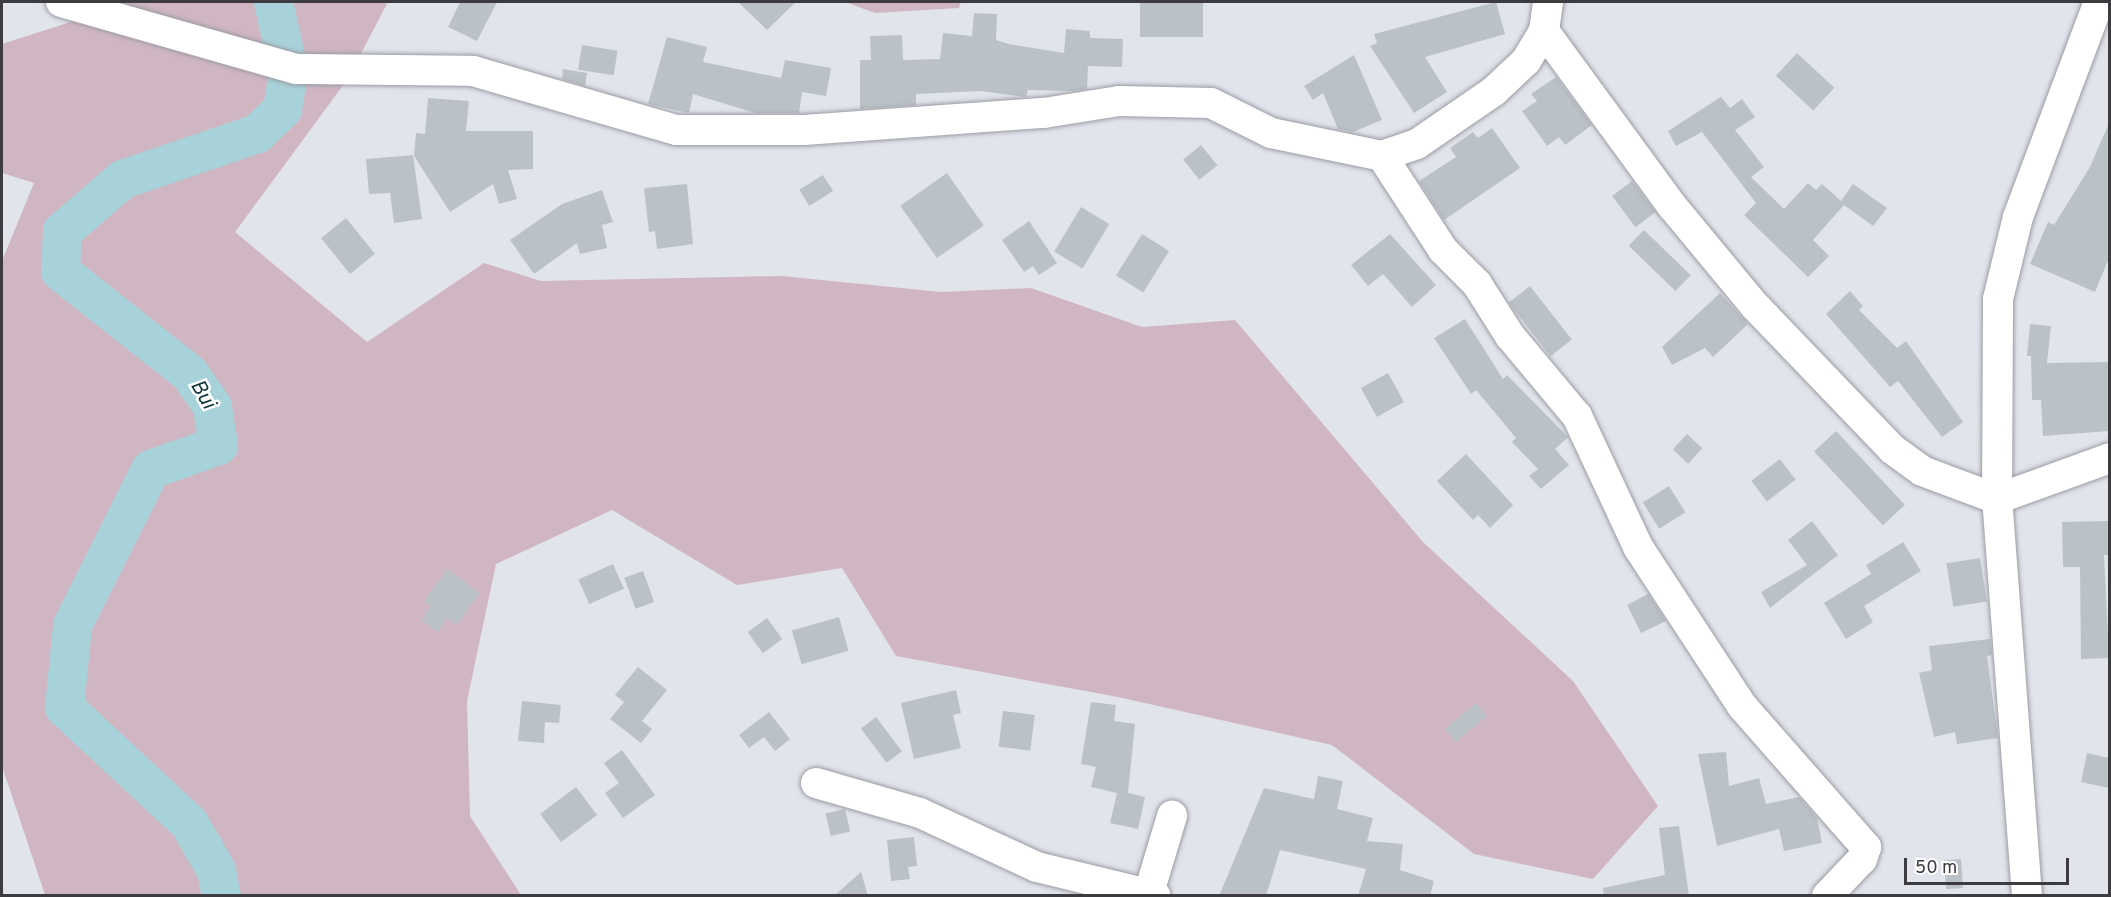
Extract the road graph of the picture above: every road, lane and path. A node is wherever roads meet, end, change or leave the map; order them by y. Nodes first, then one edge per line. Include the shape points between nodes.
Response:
1 (61, 2) edge
2 (1548, 2) edge
3 (2099, 2) edge
4 (1544, 31) junction
5 (1382, 156) junction
6 (2109, 458) edge
7 (1997, 499) junction
8 (816, 783) dead end
9 (1172, 816) dead end
10 (1151, 895) edge
11 (1827, 896) edge
12 (2027, 896) edge

1 - 5 street via 296,69 473,71 676,130 731,133 1044,113 1119,101 1211,103 1271,133
2 - 4 street
3 - 7 street via 2018,217 1998,299
4 - 5 street via 1526,61 1494,91 1418,144
4 - 7 street via 1673,207 1823,383 1923,471
5 - 11 street via 1443,250 1477,284 1510,336 1577,416 1638,547 1742,706 1866,847 1862,859
6 - 7 street
7 - 12 street
8 - 10 street via 921,813 1037,867
9 - 10 street

